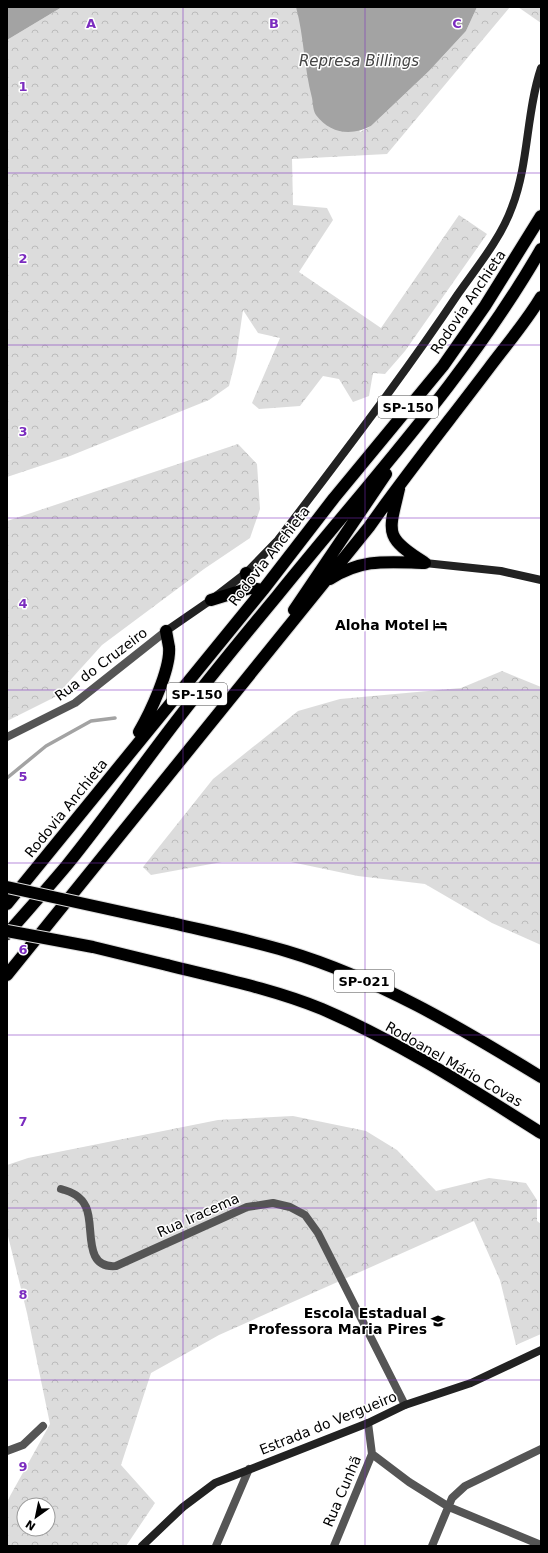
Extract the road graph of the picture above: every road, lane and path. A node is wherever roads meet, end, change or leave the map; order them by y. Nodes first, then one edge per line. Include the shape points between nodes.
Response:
1 (541, 68) edge
2 (541, 216) edge
3 (541, 249) edge
4 (541, 297) edge
5 (393, 458) junction
6 (400, 482) junction
7 (425, 563) junction
8 (246, 573) junction
9 (541, 580) edge
10 (323, 584) junction
11 (250, 588) junction
12 (262, 590) junction
13 (211, 600) junction
14 (166, 631) junction
15 (283, 634) junction
16 (7, 738) edge
17 (124, 760) junction
18 (7, 887) edge
19 (7, 904) edge
20 (7, 933) edge
21 (7, 976) edge
22 (541, 1077) edge
23 (541, 1133) edge
24 (61, 1189) dead end
25 (541, 1350) edge
26 (405, 1405) junction
27 (368, 1423) junction
28 (43, 1426) dead end
29 (541, 1449) edge
30 (7, 1451) edge
31 (372, 1454) junction
32 (248, 1469) junction
33 (449, 1507) junction
34 (524, 1543) edge
35 (541, 1545) edge
36 (142, 1546) edge
37 (216, 1546) edge
38 (334, 1546) edge
39 (432, 1546) edge

1 - 8 street via 518,189 506,222 447,312 400,376 278,540
2 - 12 highway, Rodovia Anchieta / SP-150 via 485,306 442,366
3 - 5 highway, SP-150 via 473,354
4 - 6 highway, SP-150
5 - 15 highway via 382,481 303,595
5 - 20 highway, SP-150 via 348,508 192,701 67,865
6 - 7 highway via 391,525 392,534 398,545
6 - 10 highway, SP-150 via 369,527
7 - 9 street via 501,571
7 - 10 highway via 365,563 341,572
8 - 11 highway
8 - 13 street
10 - 15 highway, SP-150
11 - 12 highway
11 - 13 highway
12 - 17 highway, Rodovia Anchieta / SP-150
13 - 14 street
14 - 16 street, Rua do Cruzeiro via 74,704
14 - 17 highway via 169,648 164,674 145,722
15 - 21 highway, SP-150
17 - 19 highway, Rodovia Anchieta / SP-150
18 - 22 highway, SP-021, bridge via 287,951 353,975 404,999 477,1037
20 - 23 highway, Rodoanel Mário Covas / SP-021, bridge via 93,947 272,992 321,1009 430,1064
24 - 26 street, Rua Iracema via 72,1192 86,1207 94,1255 100,1263 108,1267 116,1266 247,1207 273,1203 290,1207 305,1215 318,1233
25 - 26 street, Estrada do Vergueiro via 470,1383
26 - 27 street, Estrada do Vergueiro
27 - 31 street, Rua Cunhã
27 - 32 street, Estrada do Vergueiro
28 - 30 street via 23,1445
29 - 33 street via 465,1486 452,1498
31 - 33 street via 409,1482
31 - 38 street, Rua Cunhã
32 - 36 street, Estrada do Vergueiro via 215,1483 200,1493
32 - 37 street
33 - 34 street
33 - 39 street
34 - 35 street

